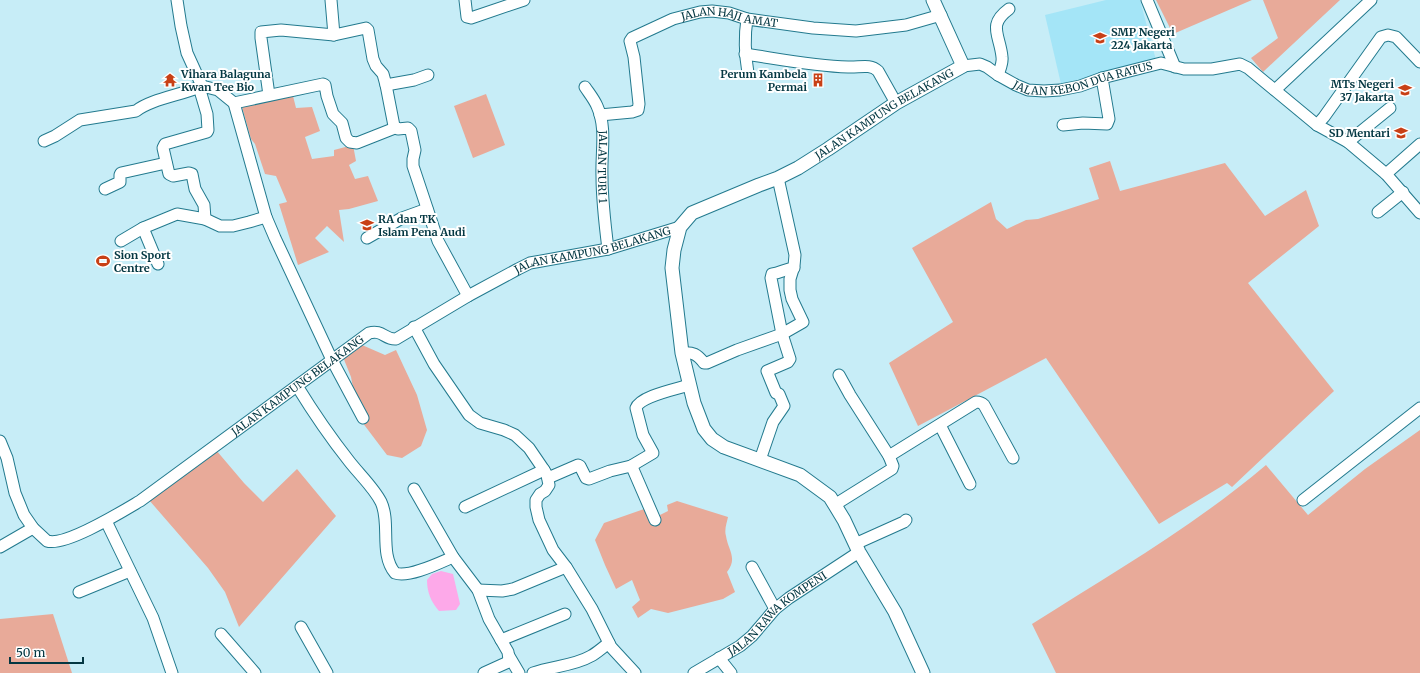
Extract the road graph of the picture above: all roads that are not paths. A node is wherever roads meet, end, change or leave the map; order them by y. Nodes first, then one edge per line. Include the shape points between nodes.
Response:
1 (177, 0) edge
2 (331, 0) edge
3 (465, 0) edge
4 (524, 0) edge
5 (933, 0) edge
6 (1147, 0) edge
7 (1371, 0) edge
8 (1010, 9) dead end
9 (941, 15) junction
10 (747, 21) junction
11 (334, 34) junction
12 (745, 54) junction
13 (1420, 62) edge
14 (963, 66) junction
15 (1174, 67) junction
16 (748, 73) dead end
17 (428, 75) dead end
18 (998, 75) junction
19 (1102, 78) junction
20 (386, 85) junction
21 (200, 86) junction
22 (585, 87) dead end
23 (1275, 90) junction
24 (269, 95) junction
25 (234, 103) junction
26 (896, 103) junction
27 (1390, 108) dead end
28 (600, 115) junction
29 (1317, 124) junction
30 (1063, 125) dead end
31 (395, 128) junction
32 (44, 140) dead end
33 (1348, 142) junction
34 (1420, 144) edge
35 (166, 163) junction
36 (1386, 174) junction
37 (778, 178) junction
38 (106, 189) dead end
39 (1402, 192) junction
40 (1418, 206) edge
41 (427, 209) junction
42 (1378, 212) dead end
43 (266, 217) junction
44 (205, 219) junction
45 (680, 227) junction
46 (143, 228) junction
47 (367, 238) dead end
48 (121, 240) dead end
49 (608, 249) junction
50 (158, 264) dead end
51 (794, 268) junction
52 (468, 296) junction
53 (414, 328) junction
54 (782, 334) junction
55 (682, 353) junction
56 (332, 360) junction
57 (839, 376) dead end
58 (689, 385) junction
59 (297, 386) junction
60 (1420, 408) edge
61 (363, 418) dead end
62 (940, 424) junction
63 (0, 441) edge
64 (889, 456) junction
65 (1013, 458) dead end
66 (3, 459) edge
67 (760, 460) junction
68 (631, 466) junction
69 (546, 474) junction
70 (970, 484) dead end
71 (414, 489) dead end
72 (1303, 500) dead end
73 (836, 504) junction
74 (465, 507) dead end
75 (655, 520) dead end
76 (906, 520) dead end
77 (106, 522) junction
78 (33, 528) junction
79 (0, 547) edge
80 (857, 548) junction
81 (453, 557) junction
82 (566, 567) junction
83 (752, 567) dead end
84 (130, 571) junction
85 (478, 590) junction
86 (79, 592) dead end
87 (775, 610) junction
88 (565, 614) dead end
89 (301, 626) dead end
90 (221, 634) dead end
91 (502, 640) junction
92 (609, 643) junction
93 (509, 656) junction
94 (719, 658) junction
95 (172, 673) edge
96 (254, 673) edge
97 (327, 673) edge
98 (484, 673) edge
99 (519, 673) edge
100 (533, 673) edge
101 (635, 673) edge
102 (694, 673) edge
103 (731, 673) edge
104 (923, 673) edge

1 - 21 street via 187,53
2 - 11 street
3 - 4 street via 466,15 471,18
5 - 9 street
6 - 15 street
7 - 23 street
8 - 18 street via 999,18 996,27 1002,57
9 - 10 street, JALAN HAJI AMAT via 906,25 856,31
9 - 14 street
10 - 12 street
10 - 28 street, JALAN HAJI AMAT via 729,13 700,12 673,19 632,38 630,41 634,57 638,110
11 - 20 street via 366,28 373,59
11 - 24 street via 282,30 262,32
12 - 16 street
12 - 26 street via 817,65 875,67
13 - 29 street via 1396,37 1381,37
14 - 18 street, JALAN KEBON DUA RATUS via 980,64
14 - 26 street, JALAN KAMPUNG BELAKANG
15 - 19 street, JALAN KEBON DUA RATUS via 1161,63
15 - 23 street, JALAN KEBON DUA RATUS via 1212,69 1240,64
17 - 20 street
18 - 19 street, JALAN KEBON DUA RATUS via 1028,90 1044,91 1080,86
19 - 30 street via 1109,119 1107,124
20 - 31 street
21 - 25 street via 218,90
21 - 32 street via 140,107 136,111 80,120
21 - 35 street via 208,130 165,144 163,148
22 - 28 street, JALAN TURI 1
23 - 29 street, JALAN KEBON DUA RATUS
24 - 25 street
24 - 31 street via 324,84 333,114 342,123 346,138 350,142 357,143
25 - 43 street
26 - 37 street, JALAN KAMPUNG BELAKANG via 828,150
27 - 33 street
28 - 49 street, JALAN TURI 1
29 - 33 street, JALAN KEBON DUA RATUS
31 - 41 street via 408,128 411,131 415,150 412,163
33 - 36 street, JALAN KEBON DUA RATUS
34 - 36 street
35 - 38 street via 122,173 120,182
35 - 44 street via 171,176 192,174 195,189 204,205
36 - 39 street, JALAN KEBON DUA RATUS
37 - 45 street, JALAN KAMPUNG BELAKANG via 696,210
37 - 51 street via 795,254
39 - 40 street, JALAN KEBON DUA RATUS
39 - 42 street
41 - 47 street via 402,218
41 - 52 street via 438,241
43 - 44 street via 224,226
43 - 56 street
44 - 46 street via 177,214
45 - 49 street, JALAN KAMPUNG BELAKANG
45 - 55 street, JALAN KAMPUNG BELAKANG via 672,268
46 - 48 street
46 - 50 street
49 - 52 street, JALAN KAMPUNG BELAKANG via 530,263
51 - 54 street via 790,290 803,322
51 - 54 street via 772,274 771,278
52 - 53 street, JALAN KAMPUNG BELAKANG
53 - 56 street, JALAN KAMPUNG BELAKANG via 394,340 379,332 370,332
53 - 69 street via 434,364 469,414 480,422 515,435 529,448
54 - 55 street via 707,363 694,353
54 - 67 street via 790,360 767,371 784,406 773,422
55 - 58 street, JALAN KAMPUNG BELAKANG
56 - 59 street, JALAN KAMPUNG BELAKANG
56 - 61 street
57 - 64 street
58 - 67 street, JALAN KAMPUNG BELAKANG via 697,413 712,439
58 - 68 street via 650,396 636,406 643,435 653,453
59 - 77 street, JALAN KAMPUNG BELAKANG via 140,501
59 - 81 street via 329,436 382,504 387,556 394,573 405,574
60 - 72 street
62 - 64 street
62 - 65 street via 976,402 981,402
62 - 70 street
63 - 66 street, JALAN KAMPUNG BELAKANG
64 - 73 street via 892,469
66 - 78 street, JALAN KAMPUNG BELAKANG via 24,515
67 - 73 street, JALAN KAMPUNG BELAKANG via 800,475
68 - 69 street via 589,479 578,465
68 - 75 street
69 - 74 street
69 - 82 street via 548,488 536,500 536,507 553,550
71 - 81 street
73 - 80 street, JALAN KAMPUNG BELAKANG
76 - 80 street, JALAN RAWA KOMPENI
77 - 78 street, JALAN KAMPUNG BELAKANG via 56,542 47,541
77 - 84 street
78 - 79 street
80 - 87 street, JALAN RAWA KOMPENI
80 - 104 street, JALAN KAMPUNG BELAKANG via 895,612
81 - 85 street
82 - 85 street via 513,589
82 - 92 street
83 - 87 street
84 - 86 street
84 - 95 street via 153,618
85 - 91 street via 489,618
87 - 94 street, JALAN RAWA KOMPENI via 752,636
88 - 91 street
89 - 97 street
90 - 96 street
91 - 93 street
92 - 100 street via 585,659
92 - 101 street
93 - 98 street via 506,663
93 - 99 street
94 - 102 street, JALAN RAWA KOMPENI
94 - 103 street

